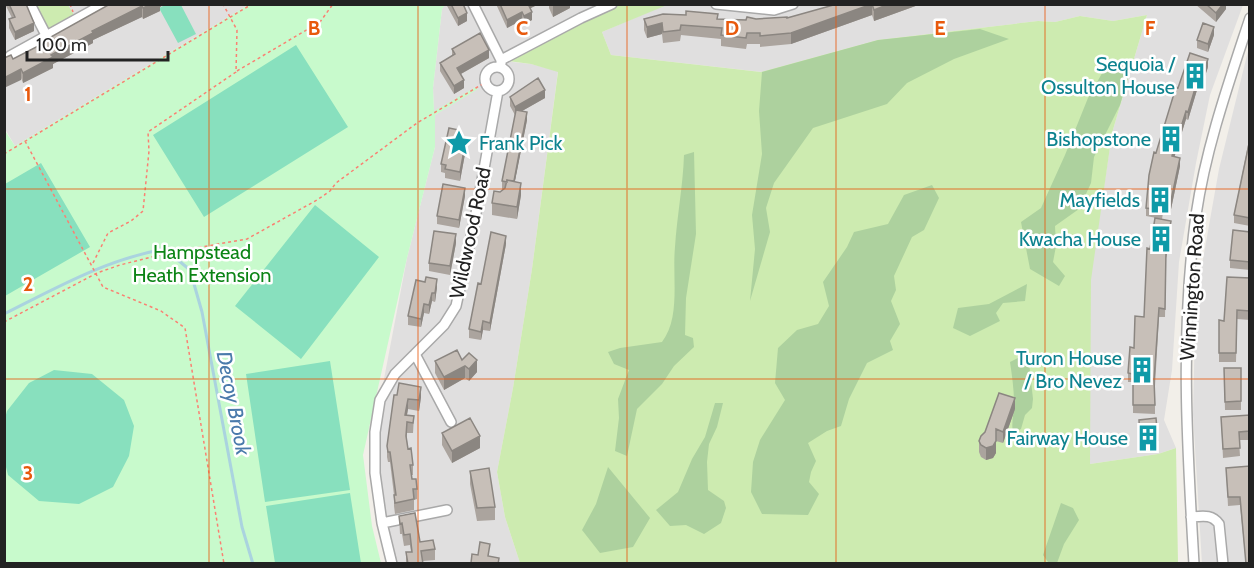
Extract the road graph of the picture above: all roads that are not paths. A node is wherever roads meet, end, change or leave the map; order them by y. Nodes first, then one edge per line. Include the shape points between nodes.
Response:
1 (30, 4) edge
2 (104, 4) edge
3 (473, 4) edge
4 (612, 4) edge
5 (716, 4) edge
6 (793, 4) edge
7 (582, 7) dead end
8 (581, 18) junction
9 (1250, 18) edge
10 (46, 35) junction
11 (10, 56) edge
12 (501, 64) junction
13 (498, 91) junction
14 (415, 354) junction
15 (451, 422) dead end
16 (447, 510) dead end
17 (1191, 517) junction
18 (382, 523) junction
19 (392, 564) edge
20 (1194, 564) edge
21 (1223, 564) edge

1 - 10 street
2 - 10 street
3 - 12 street
4 - 8 street
5 - 6 street via 774,10
7 - 8 street
8 - 12 street
9 - 17 street, Winnington Road via 1223,100 1197,213 1186,330
10 - 11 street
12 - 13 street via 508,82
12 - 13 street via 487,73 486,82
13 - 14 street, Wildwood Road via 456,306 444,325
14 - 15 street
14 - 18 street, Wildwood Road via 395,374 380,400 375,473
16 - 18 street
17 - 20 street, Winnington Road
17 - 21 street via 1216,519
18 - 19 street, Wildwood Road

